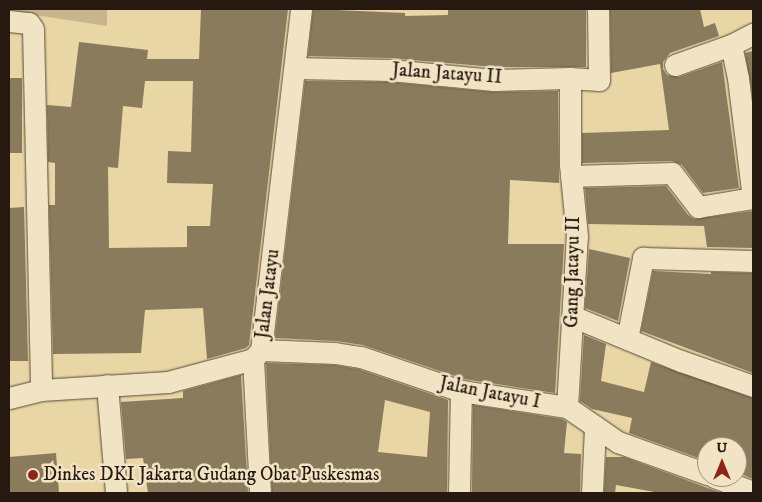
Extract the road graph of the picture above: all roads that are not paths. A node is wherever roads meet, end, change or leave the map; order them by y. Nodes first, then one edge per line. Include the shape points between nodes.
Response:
1 (301, 9) edge
2 (598, 9) edge
3 (9, 21) edge
4 (753, 34) edge
5 (731, 45) junction
6 (675, 65) dead end
7 (295, 68) junction
8 (570, 78) junction
9 (571, 176) junction
10 (753, 198) edge
11 (753, 262) edge
12 (574, 318) junction
13 (627, 339) junction
14 (257, 355) junction
15 (107, 385) junction
16 (753, 386) edge
17 (41, 390) junction
18 (461, 391) junction
19 (9, 398) edge
20 (567, 407) junction
21 (595, 426) junction
22 (697, 474) edge
23 (735, 487) edge
24 (753, 492) edge
25 (116, 493) edge
26 (260, 493) edge
27 (459, 493) edge
28 (592, 493) edge

1 - 7 street, Jalan Jatayu
2 - 8 street, Jalan Jatayu II via 599,80
3 - 17 street via 29,24 33,29
4 - 5 street
5 - 6 street
5 - 10 street via 740,86
7 - 8 street, Jalan Jatayu II via 390,70 494,80
7 - 14 street, Jalan Jatayu
8 - 9 street, Gang Jatayu II
9 - 10 street via 672,173 698,207
9 - 12 street, Gang Jatayu II via 577,236
11 - 13 street via 644,258
12 - 13 street
12 - 20 street, Gang Jatayu II
13 - 16 street
14 - 15 street, Jalan Jatayu via 168,382
14 - 18 street, Jalan Jatayu I via 335,353 361,357
14 - 26 street
15 - 17 street, Jalan Jatayu
15 - 25 street
17 - 19 street, Jalan Jatayu
18 - 20 street, Jalan Jatayu I
18 - 27 street
20 - 21 street, Jalan Jatayu I
21 - 22 street, Jalan Jatayu I via 618,442
21 - 28 street
23 - 24 street, Jalan Jatayu I

